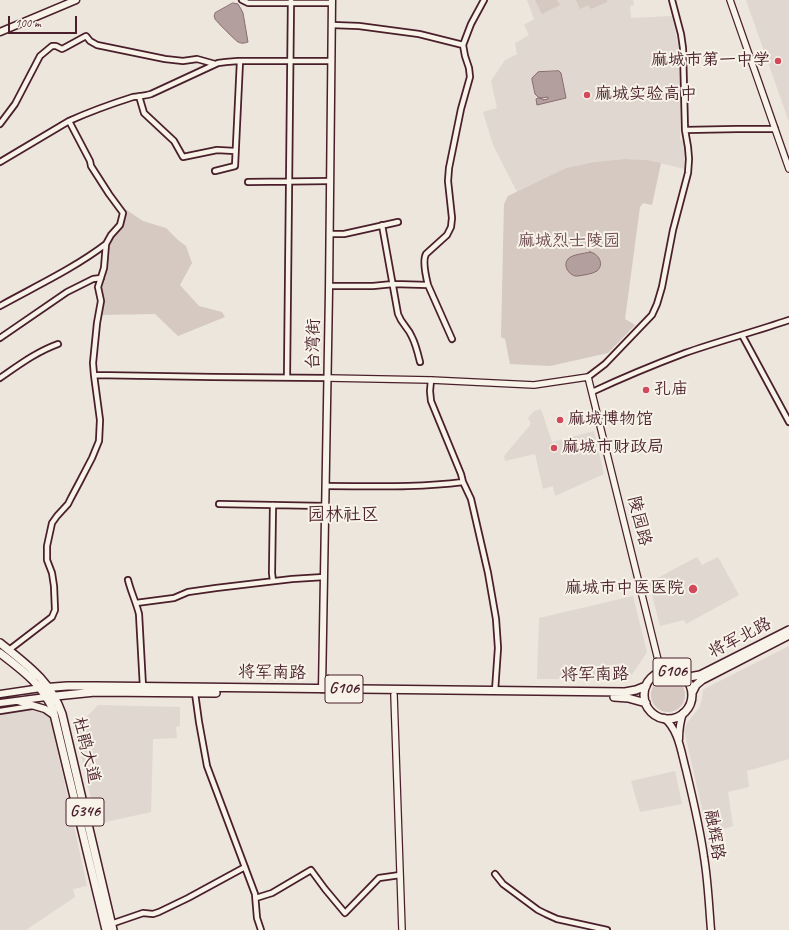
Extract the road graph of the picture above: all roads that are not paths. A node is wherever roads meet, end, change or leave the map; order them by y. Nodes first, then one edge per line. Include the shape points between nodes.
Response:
1 (65, 0) edge
2 (76, 0) edge
3 (242, 0) edge
4 (484, 0) edge
5 (672, 0) edge
6 (730, 0) edge
7 (291, 2) edge
8 (332, 2) edge
9 (332, 25) junction
10 (0, 27) edge
11 (0, 32) edge
12 (463, 45) junction
13 (240, 61) junction
14 (290, 61) junction
15 (331, 61) junction
16 (215, 64) junction
17 (139, 96) junction
18 (69, 121) junction
19 (0, 124) edge
20 (775, 129) junction
21 (684, 130) junction
22 (235, 151) junction
23 (0, 162) edge
24 (789, 169) edge
25 (215, 171) dead end
26 (330, 181) junction
27 (248, 182) dead end
28 (289, 182) junction
29 (398, 222) dead end
30 (382, 225) junction
31 (330, 234) junction
32 (106, 244) junction
33 (100, 278) junction
34 (392, 284) junction
35 (428, 285) junction
36 (329, 286) junction
37 (0, 306) edge
38 (789, 320) edge
39 (742, 335) junction
40 (0, 338) edge
41 (452, 339) dead end
42 (58, 344) dead end
43 (420, 362) dead end
44 (94, 374) junction
45 (287, 377) junction
46 (0, 378) edge
47 (328, 378) junction
48 (588, 378) junction
49 (430, 380) junction
50 (592, 392) junction
51 (788, 415) edge
52 (789, 422) edge
53 (463, 482) junction
54 (326, 486) junction
55 (219, 504) dead end
56 (273, 505) junction
57 (325, 506) junction
58 (324, 578) junction
59 (128, 580) dead end
60 (273, 581) junction
61 (136, 603) junction
62 (789, 630) edge
63 (789, 635) edge
64 (0, 643) edge
65 (9, 650) junction
66 (0, 653) edge
67 (662, 672) junction
68 (681, 675) junction
69 (646, 686) junction
70 (143, 687) junction
71 (41, 688) junction
72 (49, 688) junction
73 (322, 689) junction
74 (495, 691) junction
75 (195, 692) junction
76 (0, 694) edge
77 (394, 694) junction
78 (50, 696) junction
79 (692, 696) junction
80 (15, 700) junction
81 (0, 703) edge
82 (646, 703) junction
83 (33, 706) junction
84 (0, 711) edge
85 (684, 713) junction
86 (55, 716) junction
87 (664, 718) junction
88 (680, 746) junction
89 (244, 867) junction
90 (495, 874) dead end
91 (400, 875) junction
92 (256, 898) junction
93 (112, 927) edge
94 (106, 930) edge
95 (261, 930) edge
96 (402, 930) edge
97 (607, 930) edge
98 (711, 930) edge

1 - 10 main road
2 - 11 main road
3 - 7 street via 248,3
4 - 12 street
5 - 21 street via 683,48
6 - 20 street
7 - 8 street
7 - 14 street
8 - 9 main road, 台湾街
9 - 12 street via 419,34
9 - 15 main road, 台湾街
12 - 35 street via 470,77 449,168 451,227 447,235 424,258
13 - 14 street
13 - 16 street
13 - 22 street
14 - 15 street
14 - 28 street
15 - 26 main road, 台湾街
16 - 17 street via 147,96
16 - 19 street via 197,59 165,59 97,45 86,36 64,48 52,46 40,56 15,104
17 - 18 street
17 - 22 street via 144,113 174,141 183,157 217,150
18 - 23 street
18 - 32 street via 91,166 123,213 120,225 110,234
20 - 21 street
20 - 24 street
21 - 48 street via 688,146 688,173 656,307 652,315
22 - 25 street via 235,166
26 - 28 street
26 - 31 main road, 台湾街
27 - 28 street
28 - 45 street
29 - 30 street
30 - 31 street via 344,234
30 - 34 street
31 - 36 main road, 台湾街
32 - 33 street via 104,268
32 - 37 street via 75,265
33 - 40 street via 67,292
33 - 44 street via 98,287 101,301
34 - 35 street
34 - 36 street
34 - 43 street via 400,321 412,337
35 - 41 street
36 - 47 main road, 台湾街
38 - 39 street
39 - 50 street via 684,353
39 - 51 street
42 - 46 street via 27,359
44 - 45 street
44 - 65 street via 100,420 99,441 71,498 52,523 47,546 47,560 54,586 54,613
45 - 47 street
47 - 49 street
47 - 54 main road, 台湾街
48 - 49 street via 534,385
48 - 50 street, 陵园路
49 - 53 street via 432,401
50 - 67 street, 陵园路
51 - 52 street
53 - 54 street via 417,486
53 - 74 street via 471,499 496,619 498,648
54 - 57 main road, 台湾街
55 - 56 street
56 - 57 street
56 - 60 street
57 - 58 main road, 台湾街
58 - 60 street
58 - 73 main road, 台湾街
59 - 61 street
60 - 61 street via 188,592 174,598
61 - 70 street via 139,614
62 - 68 highway, 将军北路 / G106 via 700,675
63 - 79 highway, 将军北路 / G106 via 702,680 693,690
64 - 65 highway
65 - 72 highway via 42,678
66 - 71 highway via 22,669
67 - 68 highway, G106 via 670,671
67 - 69 highway, G106 via 654,676
68 - 79 highway, G106 via 689,684
69 - 74 highway, 将军南路 / G106 via 625,692
69 - 82 highway, G106
70 - 72 highway, 将军南路 / G106
70 - 73 highway, 将军南路 / G106
71 - 72 highway, 将军南路 / G106
71 - 76 main road
71 - 78 highway
72 - 78 highway
73 - 74 highway, 将军南路 / G106
75 - 77 highway, 将军南路 / G106
75 - 78 highway, 将军南路 / G106 via 95,692
75 - 89 street via 207,766
77 - 82 highway, 将军南路 / G106 via 622,697
77 - 91 street
78 - 80 main road
78 - 86 highway, 杜鹃大道 / G346
78 - 93 highway, 杜鹃大道 / G346 via 62,714
79 - 85 highway, G106
80 - 81 main road
80 - 83 main road
82 - 87 highway, G106 via 656,716
83 - 84 street
83 - 86 main road
85 - 87 highway via 673,718
85 - 88 main road via 679,728
86 - 94 highway, 杜鹃大道 / G346
87 - 88 main road via 674,730
88 - 98 main road, 融辉路 via 702,845
89 - 92 street
89 - 93 street via 159,912 143,913
90 - 97 street via 503,884 546,914 557,919
91 - 92 street via 379,878 345,913 311,870 272,893
91 - 96 street
92 - 95 street via 257,918

